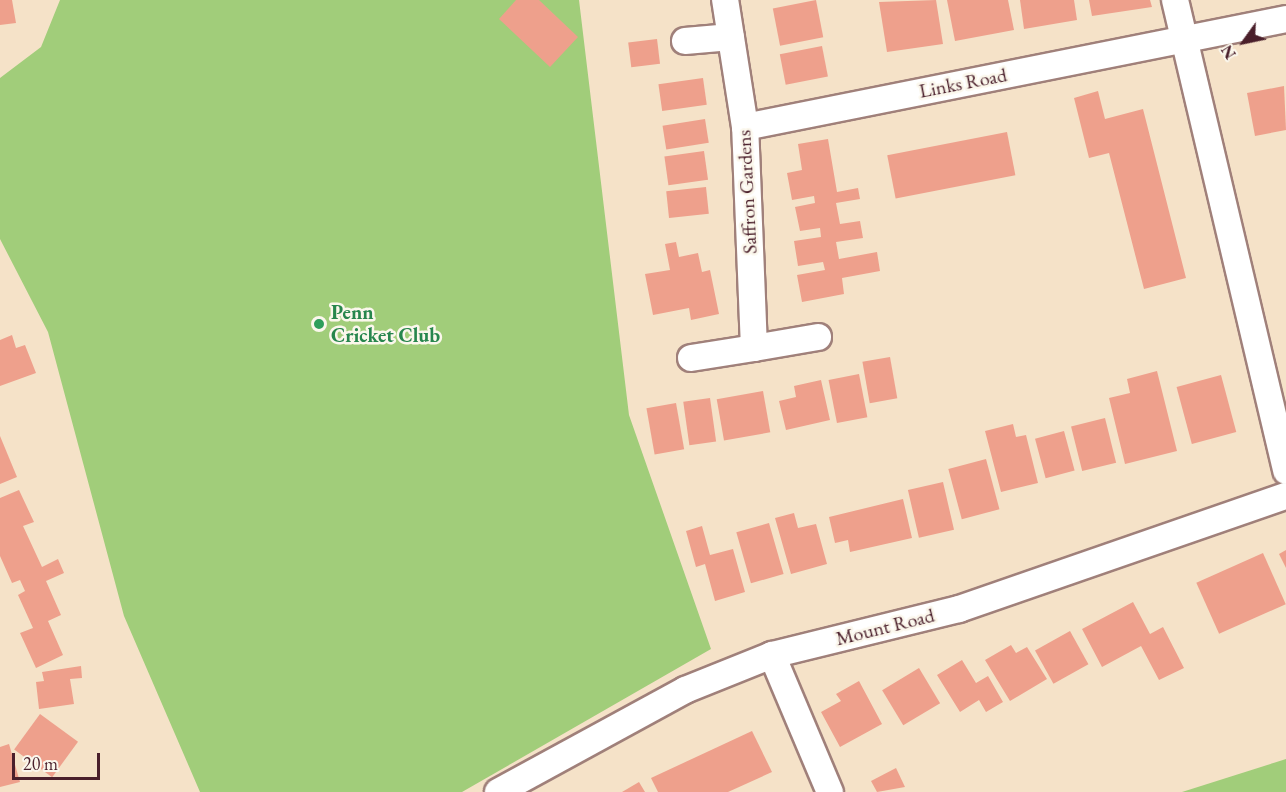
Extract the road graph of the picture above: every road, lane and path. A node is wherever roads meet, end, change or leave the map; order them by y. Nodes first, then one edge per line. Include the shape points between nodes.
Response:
1 (725, 0) edge
2 (1175, 0) edge
3 (1286, 20) edge
4 (730, 37) junction
5 (1181, 40) junction
6 (685, 41) dead end
7 (745, 128) junction
8 (818, 337) dead end
9 (754, 348) junction
10 (692, 358) dead end
11 (1286, 471) edge
12 (1286, 496) edge
13 (772, 655) junction
14 (498, 792) edge
15 (830, 792) edge

1 - 4 street, Saffron Gardens
2 - 5 street
3 - 5 street, Links Road
4 - 6 street
4 - 7 street, Saffron Gardens
5 - 7 street, Links Road
5 - 11 street
7 - 9 street, Saffron Gardens
8 - 9 street
9 - 10 street
12 - 13 street, Mount Road via 959,609
13 - 14 street, Mount Road via 685,690
13 - 15 street

